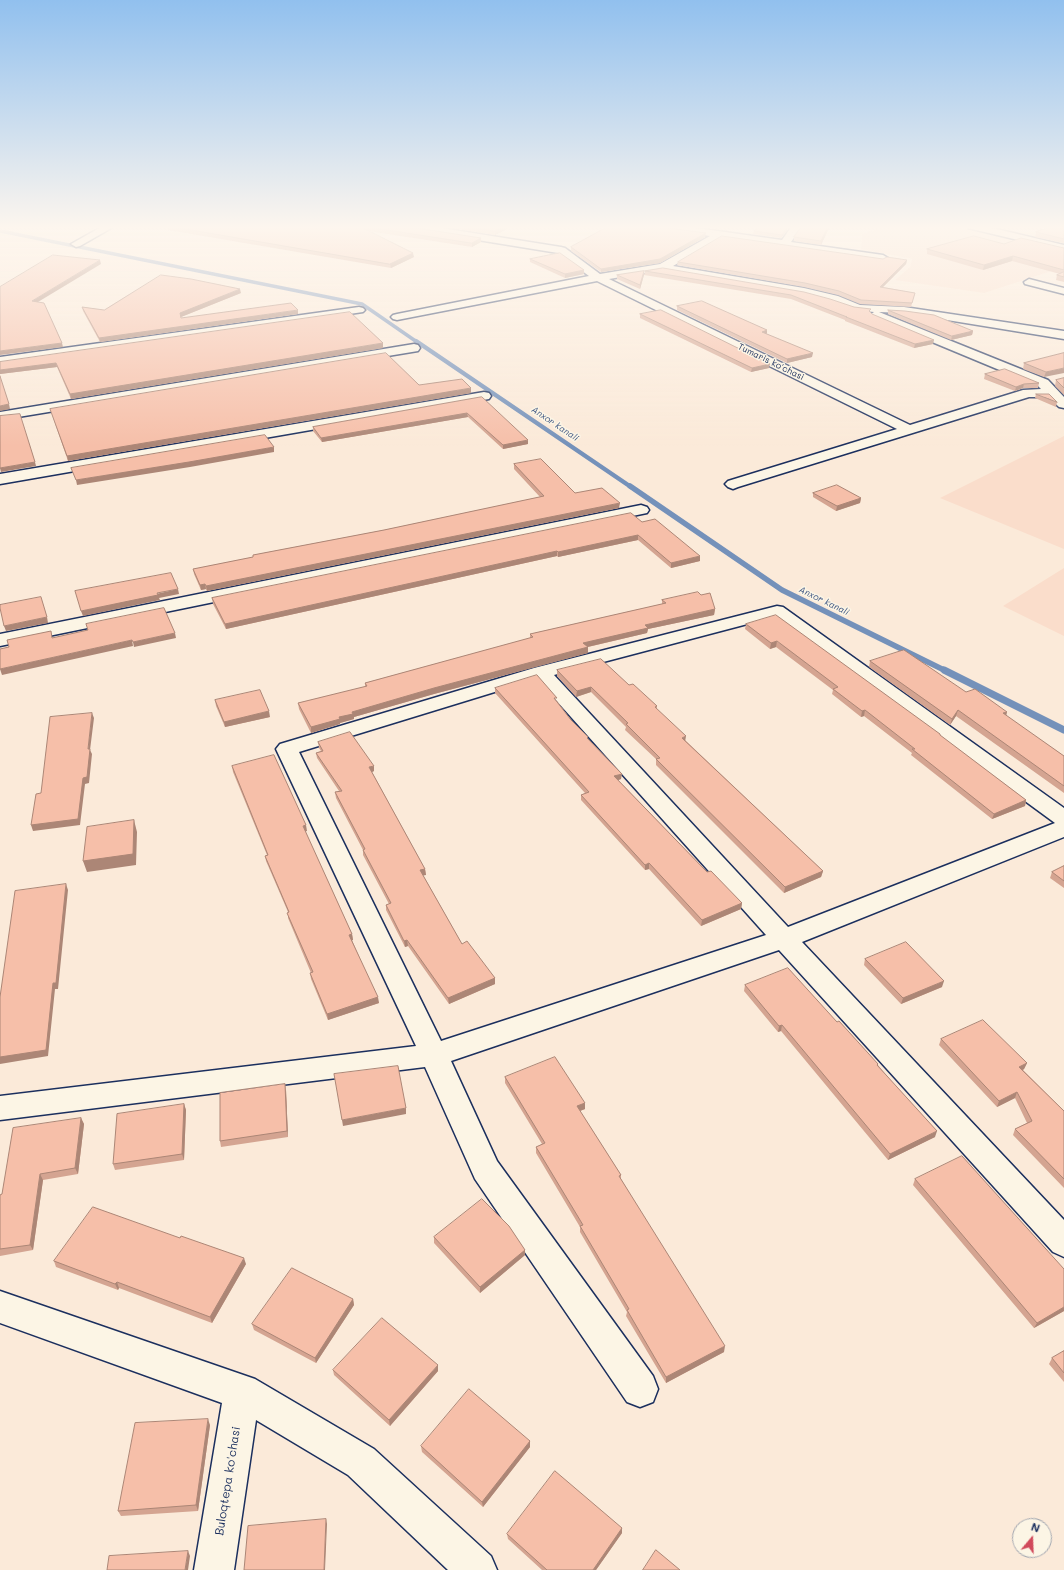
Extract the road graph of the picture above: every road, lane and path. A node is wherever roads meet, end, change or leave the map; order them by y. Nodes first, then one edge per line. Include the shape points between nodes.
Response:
1 (488, 299) edge
2 (642, 299) edge
3 (837, 299) edge
4 (858, 308) junction
5 (359, 310) dead end
6 (397, 317) dead end
7 (1064, 335) edge
8 (414, 348) dead end
9 (0, 361) edge
10 (1057, 380) edge
11 (1048, 388) junction
12 (484, 396) dead end
13 (1064, 404) edge
14 (0, 416) edge
15 (908, 429) junction
16 (0, 479) edge
17 (732, 484) dead end
18 (641, 510) dead end
19 (0, 640) edge
20 (541, 672) junction
21 (1064, 819) edge
22 (1064, 828) edge
23 (784, 939) junction
24 (434, 1055) junction
25 (0, 1108) edge
26 (1064, 1242) edge
27 (0, 1307) edge
28 (640, 1389) dead end
29 (242, 1392) junction
30 (214, 1570) edge
31 (477, 1570) edge

1 - 6 street
2 - 15 street, Tumaris ko'chasi
3 - 4 street
4 - 7 street via 904,310
4 - 11 street
5 - 9 street
8 - 14 street
10 - 11 street
11 - 13 street
11 - 15 street
12 - 16 street
15 - 17 street
18 - 19 street
20 - 21 street via 777,611
20 - 23 street
20 - 24 street via 287,749
22 - 23 street
23 - 24 street
23 - 26 street
24 - 25 street
24 - 28 street via 486,1170
27 - 29 street
29 - 30 street, Buloqtepa ko'chasi
29 - 31 street via 361,1462

